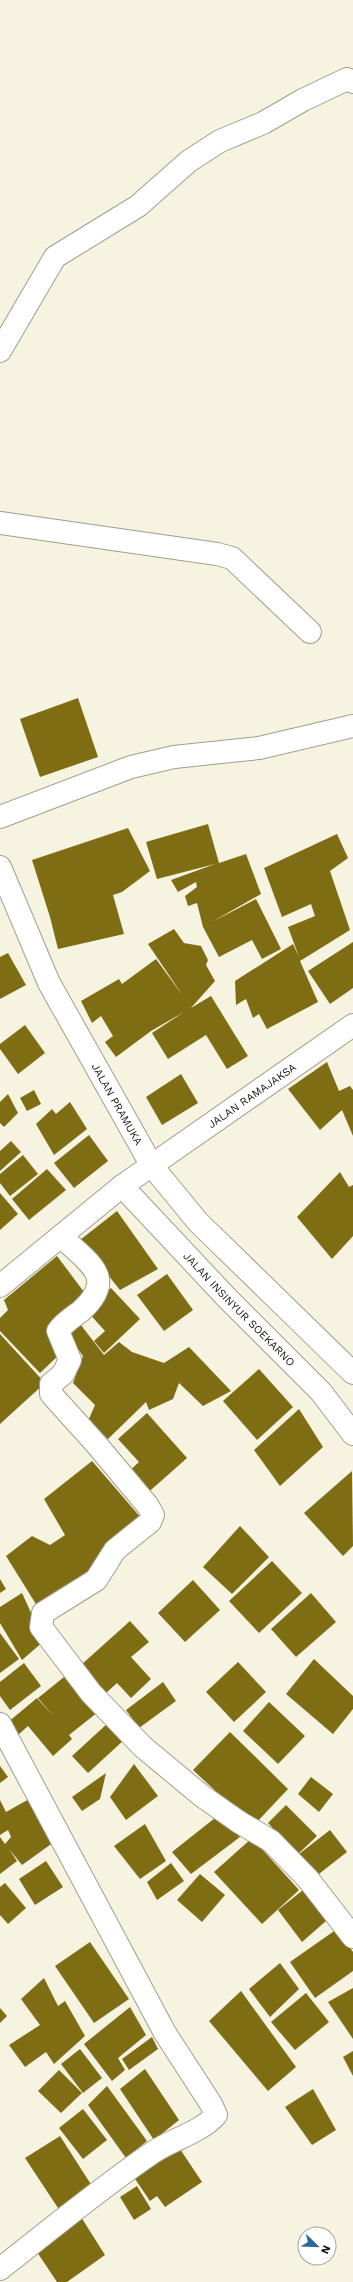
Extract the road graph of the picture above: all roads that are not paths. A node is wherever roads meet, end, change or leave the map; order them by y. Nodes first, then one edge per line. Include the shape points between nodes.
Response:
1 (351, 77) edge
2 (0, 351) edge
3 (0, 523) edge
4 (310, 632) dead end
5 (353, 726) edge
6 (0, 817) edge
7 (0, 867) edge
8 (353, 1026) edge
9 (152, 1166) junction
10 (122, 1186) junction
11 (61, 1236) junction
12 (0, 1286) edge
13 (353, 1373) edge
14 (353, 1434) edge
15 (0, 1724) edge
16 (353, 1937) edge
17 (0, 2269) edge

1 - 2 street via 303,100 264,123 220,141 188,161 138,206 55,257
3 - 4 street via 232,558
5 - 6 street via 259,748 174,757 131,767
7 - 9 street, JALAN PRAMUKA via 49,983
8 - 9 street, JALAN RAMAJAKSA
9 - 10 street
9 - 13 street via 198,1222
10 - 11 street
10 - 14 street, JALAN INSINYUR SOEKARNO via 227,1298 322,1392
11 - 12 street
11 - 16 street via 95,1272 100,1282 93,1300 58,1331 70,1360 63,1374 51,1384 50,1394 97,1445 153,1515 150,1522 115,1550 96,1580 42,1613 41,1627 91,1693 143,1747 202,1796 271,1841 308,1879
15 - 17 street via 166,2033 216,2115 208,2124 166,2143 111,2181

